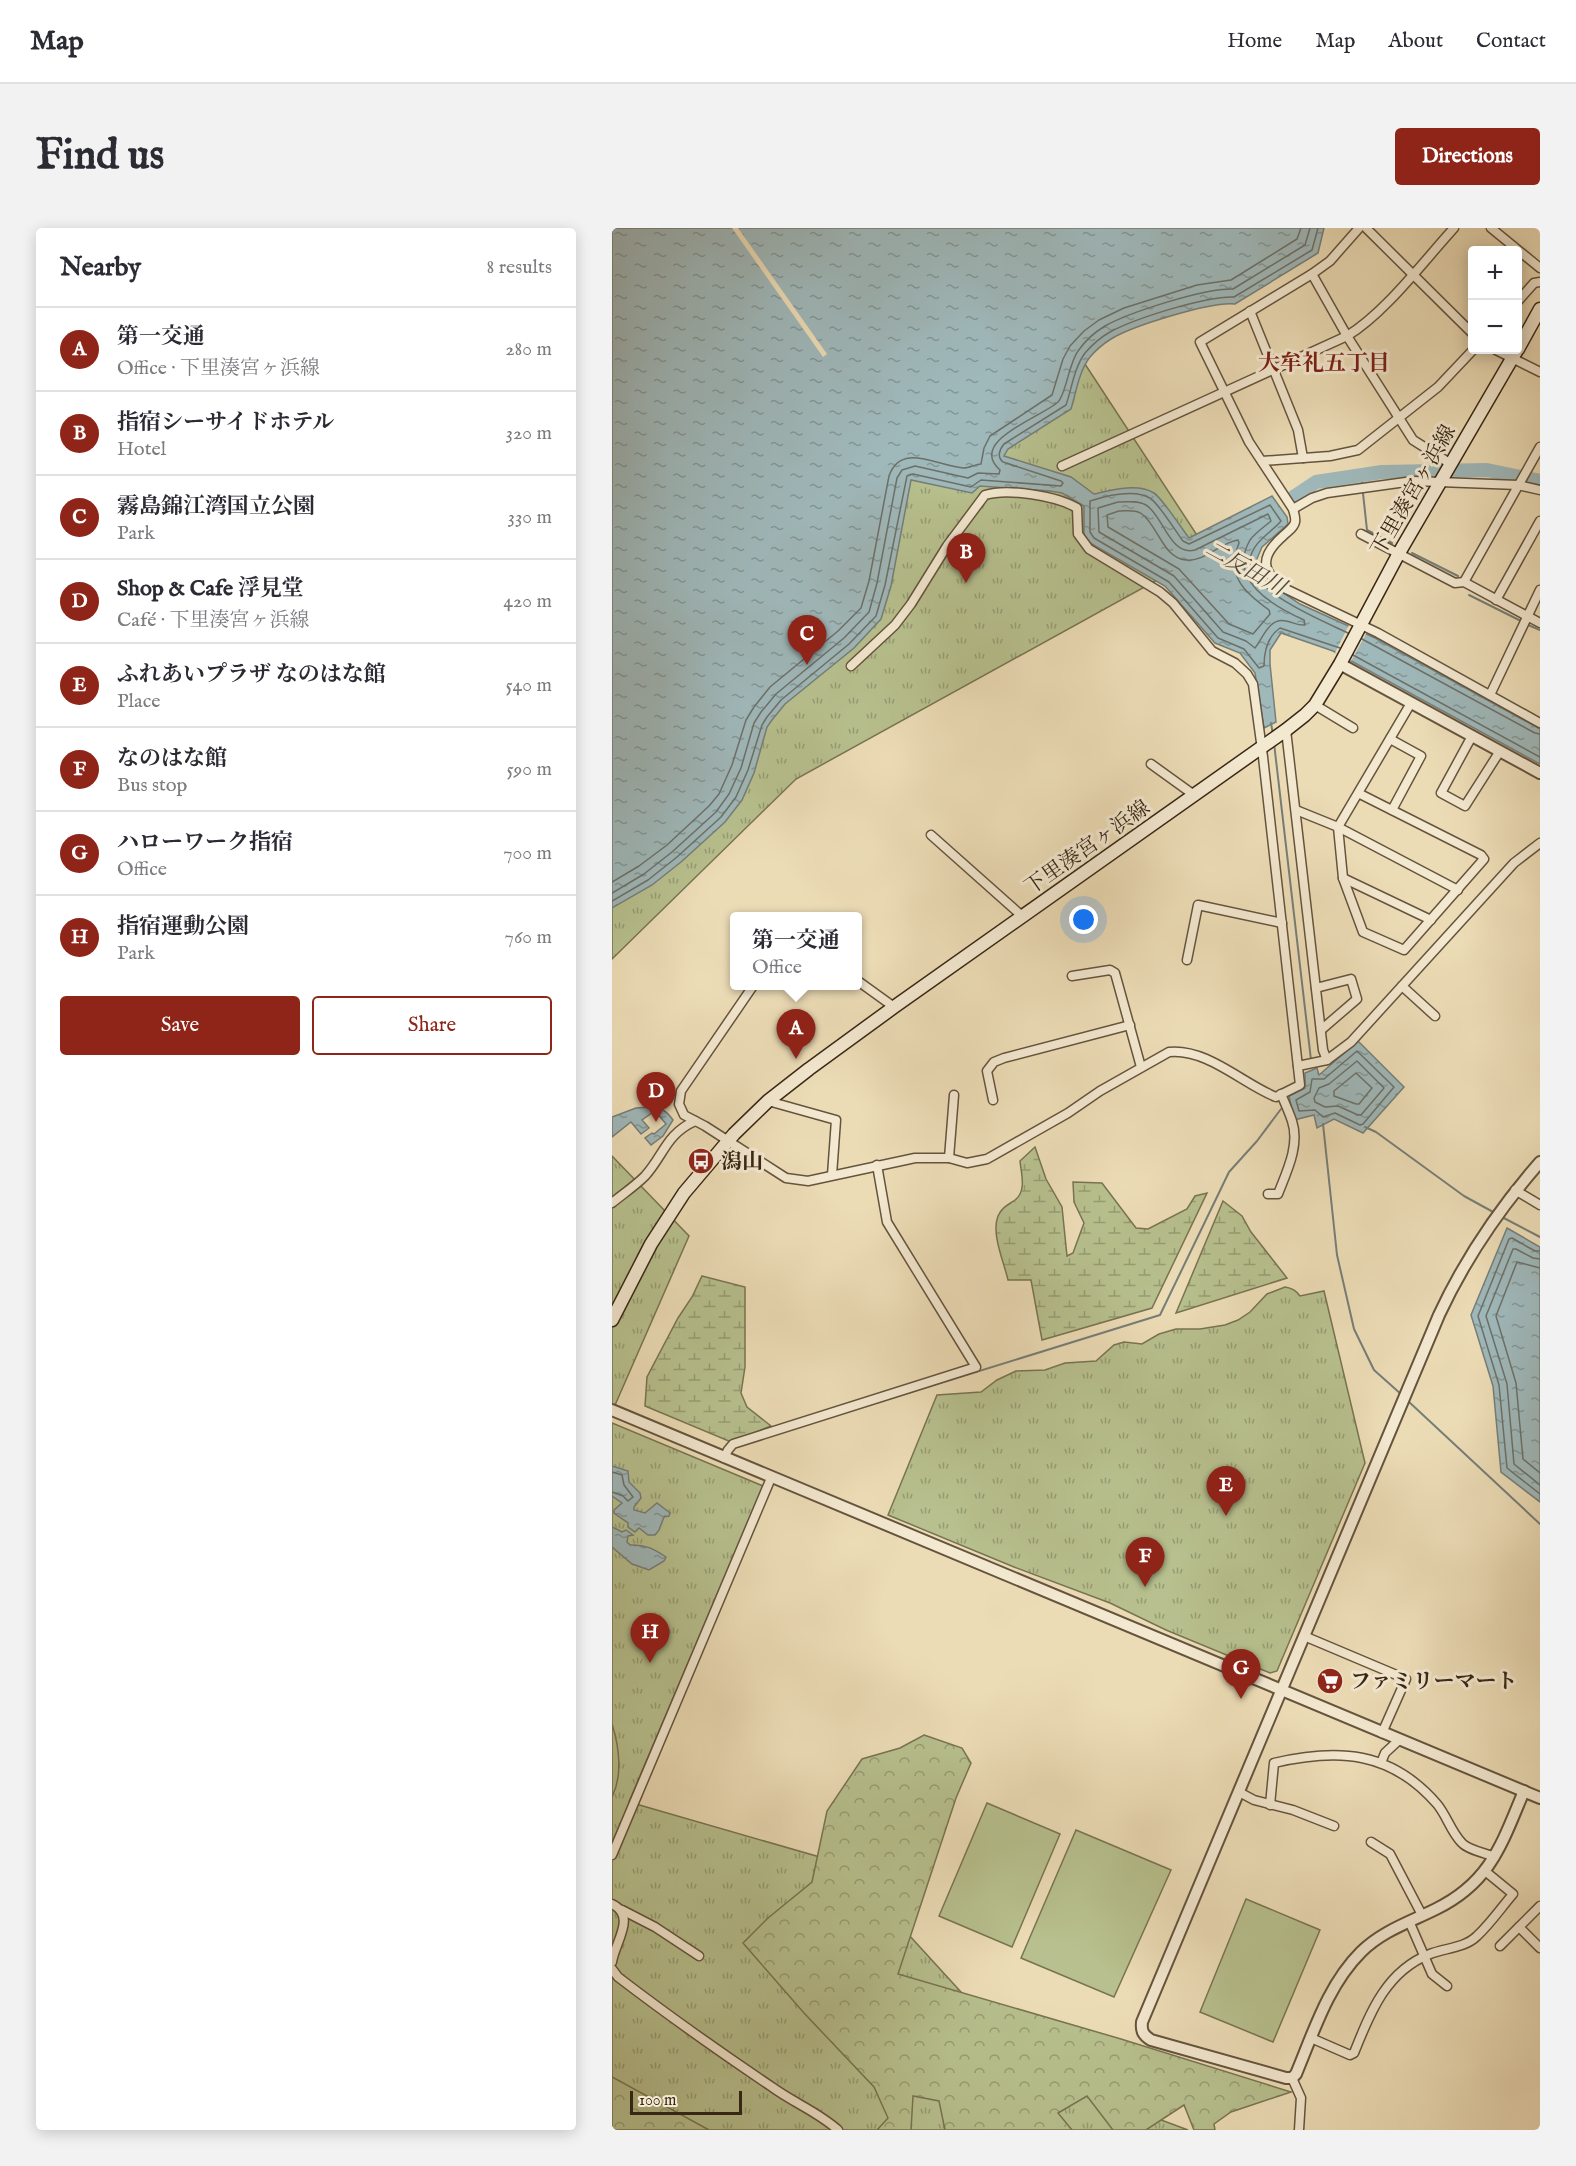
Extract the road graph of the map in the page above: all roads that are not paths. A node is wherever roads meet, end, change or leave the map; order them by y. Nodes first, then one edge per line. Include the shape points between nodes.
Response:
1 (1359, 228) edge
2 (1366, 228) edge
3 (1454, 228) edge
4 (1491, 228) edge
5 (1540, 268) edge
6 (1312, 274) junction
7 (1413, 274) junction
8 (1540, 282) edge
9 (1519, 300) edge
10 (1540, 309) edge
11 (1250, 311) junction
12 (1468, 329) edge
13 (1347, 336) junction
14 (1522, 341) edge
15 (1469, 354) edge
16 (1515, 354) edge
17 (1518, 354) edge
18 (1274, 368) junction
19 (1540, 372) edge
20 (1224, 393) junction
21 (1398, 417) junction
22 (1540, 447) edge
23 (1303, 458) junction
24 (1262, 461) junction
25 (1450, 465) junction
26 (1062, 466) dead end
27 (1440, 482) junction
28 (1518, 485) junction
29 (1540, 490) edge
30 (1293, 508) junction
31 (1540, 521) edge
32 (1361, 534) dead end
33 (1399, 553) junction
34 (1464, 582) junction
35 (1540, 590) edge
36 (1496, 600) junction
37 (1526, 621) junction
38 (1540, 623) edge
39 (1360, 627) junction
40 (1340, 664) junction
41 (851, 666) dead end
42 (1490, 695) junction
43 (1411, 703) junction
44 (1315, 705) junction
45 (1540, 723) edge
46 (1353, 728) dead end
47 (1286, 730) junction
48 (1472, 736) junction
49 (1390, 739) junction
50 (1262, 746) junction
51 (1500, 752) junction
52 (1151, 764) dead end
53 (1540, 773) edge
54 (1358, 793) junction
55 (1194, 795) junction
56 (1296, 810) junction
57 (1392, 810) junction
58 (1338, 827) junction
59 (931, 835) dead end
60 (1540, 843) edge
61 (1343, 878) junction
62 (1458, 890) junction
63 (1023, 916) junction
64 (1431, 920) junction
65 (1282, 923) junction
66 (1187, 960) dead end
67 (1072, 976) dead end
68 (862, 984) edge
69 (1402, 986) junction
70 (1316, 988) junction
71 (750, 990) edge
72 (894, 1007) junction
73 (1436, 1016) dead end
74 (1130, 1025) junction
75 (1321, 1030) junction
76 (1324, 1062) junction
77 (1299, 1066) junction
78 (1141, 1067) junction
79 (1281, 1094) junction
80 (954, 1095) dead end
81 (993, 1100) dead end
82 (768, 1101) junction
83 (695, 1121) junction
84 (727, 1142) junction
85 (949, 1158) junction
86 (1540, 1162) edge
87 (877, 1165) junction
88 (832, 1175) junction
89 (1515, 1190) junction
90 (1268, 1194) dead end
91 (612, 1203) edge
92 (1540, 1205) edge
93 (612, 1320) edge
94 (612, 1410) edge
95 (724, 1458) junction
96 (771, 1478) junction
97 (1304, 1636) junction
98 (1282, 1690) junction
99 (1382, 1733) junction
100 (1399, 1740) junction
101 (1381, 1763) junction
102 (1524, 1791) junction
103 (1239, 1792) junction
104 (1540, 1798) edge
105 (1270, 1805) junction
106 (1334, 1826) dead end
107 (1371, 1842) dead end
108 (612, 1855) edge
109 (1495, 1857) junction
110 (1485, 1871) junction
111 (612, 1904) edge
112 (1540, 1906) edge
113 (622, 1910) junction
114 (1422, 1915) junction
115 (1409, 1921) junction
116 (1519, 1927) junction
117 (1500, 1946) dead end
118 (1540, 1948) edge
119 (699, 1956) dead end
120 (1424, 1956) junction
121 (612, 1962) edge
122 (612, 1969) edge
123 (1447, 1986) dead end
124 (1311, 2038) junction
125 (1292, 2078) junction
126 (838, 2130) edge
127 (1299, 2130) edge

1 - 6 street via 1330,261
2 - 7 street
3 - 7 street
4 - 5 street
6 - 11 street
6 - 13 street
7 - 12 street
7 - 13 street via 1362,327
8 - 9 street via 1534,283
10 - 14 main road, 下里湊宮ヶ浜線
11 - 18 street
11 - 20 street via 1200,342
13 - 18 street
13 - 21 street
15 - 21 street via 1438,387
16 - 25 main road, 下里湊宮ヶ浜線
17 - 19 street
18 - 20 street
18 - 23 street via 1298,430
20 - 24 street
20 - 26 street
21 - 23 street via 1358,450
21 - 25 street via 1413,440
22 - 28 street
23 - 24 street
24 - 30 street
25 - 27 main road, 下里湊宮ヶ浜線
27 - 28 street
27 - 30 street via 1413,481 1362,488 1312,498
27 - 33 main road, 下里湊宮ヶ浜線
28 - 29 street
28 - 34 street
30 - 39 street via 1294,526 1276,542 1266,569 1286,589
31 - 36 street
32 - 33 street
33 - 34 street via 1455,583
33 - 39 main road, 下里湊宮ヶ浜線
34 - 36 street
35 - 37 street
36 - 37 street
37 - 38 street
37 - 42 street
39 - 40 main road, 下里湊宮ヶ浜線
39 - 42 street
40 - 43 street
40 - 44 main road, 下里湊宮ヶ浜線
41 - 50 street via 895,625 986,495 1049,496 1077,508 1078,534 1089,549 1160,592 1212,651 1247,674 1253,684
42 - 45 street
43 - 48 street
43 - 49 street
44 - 46 street
44 - 47 main road, 下里湊宮ヶ浜線
47 - 50 main road, 下里湊宮ヶ浜線
47 - 56 street
48 - 51 street
48 - 51 street via 1441,792 1449,797 1465,806
49 - 54 street
49 - 57 street via 1421,756
50 - 55 main road, 下里湊宮ヶ浜線
50 - 65 street
51 - 53 street
52 - 55 street
54 - 57 street
54 - 58 street
55 - 63 main road, 下里湊宮ヶ浜線
56 - 58 street
56 - 70 street
57 - 62 street via 1481,855 1484,859
58 - 61 street
58 - 62 street
59 - 63 street
60 - 69 street via 1515,863
61 - 64 street
61 - 64 street via 1363,932 1404,950
62 - 64 street
63 - 72 main road, 下里湊宮ヶ浜線
65 - 66 street via 1198,905
65 - 77 street
67 - 74 street via 1110,970 1115,973
68 - 72 street
69 - 73 street
69 - 76 street via 1351,1042
70 - 75 street
70 - 75 street via 1351,979 1357,999
71 - 83 street via 679,1095 684,1115
72 - 82 main road, 下里湊宮ヶ浜線
74 - 78 street
74 - 81 street via 994,1062 987,1071
75 - 76 street
76 - 77 street
77 - 79 street via 1300,1085
78 - 79 street via 1169,1052 1190,1053 1233,1072 1264,1092 1276,1097
78 - 85 street via 987,1159 967,1163
79 - 90 street via 1292,1121 1294,1144 1278,1194
80 - 85 street
82 - 84 main road, 下里湊宮ヶ浜線
82 - 88 street via 836,1120
83 - 84 street
83 - 91 street via 682,1127 645,1175
84 - 88 street via 786,1178 808,1181
84 - 93 main road, 下里湊宮ヶ浜線 via 684,1193 651,1244
85 - 87 street via 915,1158
86 - 89 street
87 - 88 street
87 - 95 street via 887,1222 976,1367 734,1444
89 - 92 street
89 - 97 street via 1491,1221 1449,1294
94 - 95 street
95 - 96 street
96 - 98 street
96 - 108 street
97 - 98 street
97 - 99 street via 1406,1679
98 - 99 street
98 - 103 street
99 - 100 street
100 - 101 street
100 - 102 street
101 - 105 street via 1337,1754 1307,1755 1274,1763
101 - 109 street via 1425,1790 1462,1844
102 - 104 street
102 - 109 street
103 - 105 street
103 - 125 street via 1142,2022 1142,2031 1151,2040
105 - 106 street
107 - 114 street via 1390,1854
109 - 110 street
110 - 114 street via 1458,1895
110 - 120 street via 1513,1894 1476,1937
111 - 113 street
112 - 116 street
113 - 119 street
113 - 121 street via 624,1923
114 - 115 street
115 - 120 street
115 - 124 street via 1376,1939 1350,1964 1332,1991
116 - 117 street
116 - 118 street
120 - 123 street via 1432,1974
120 - 124 street via 1402,1971 1381,1994 1354,2053 1350,2055
122 - 126 street via 698,2037
124 - 125 street
125 - 127 street via 1301,2098

